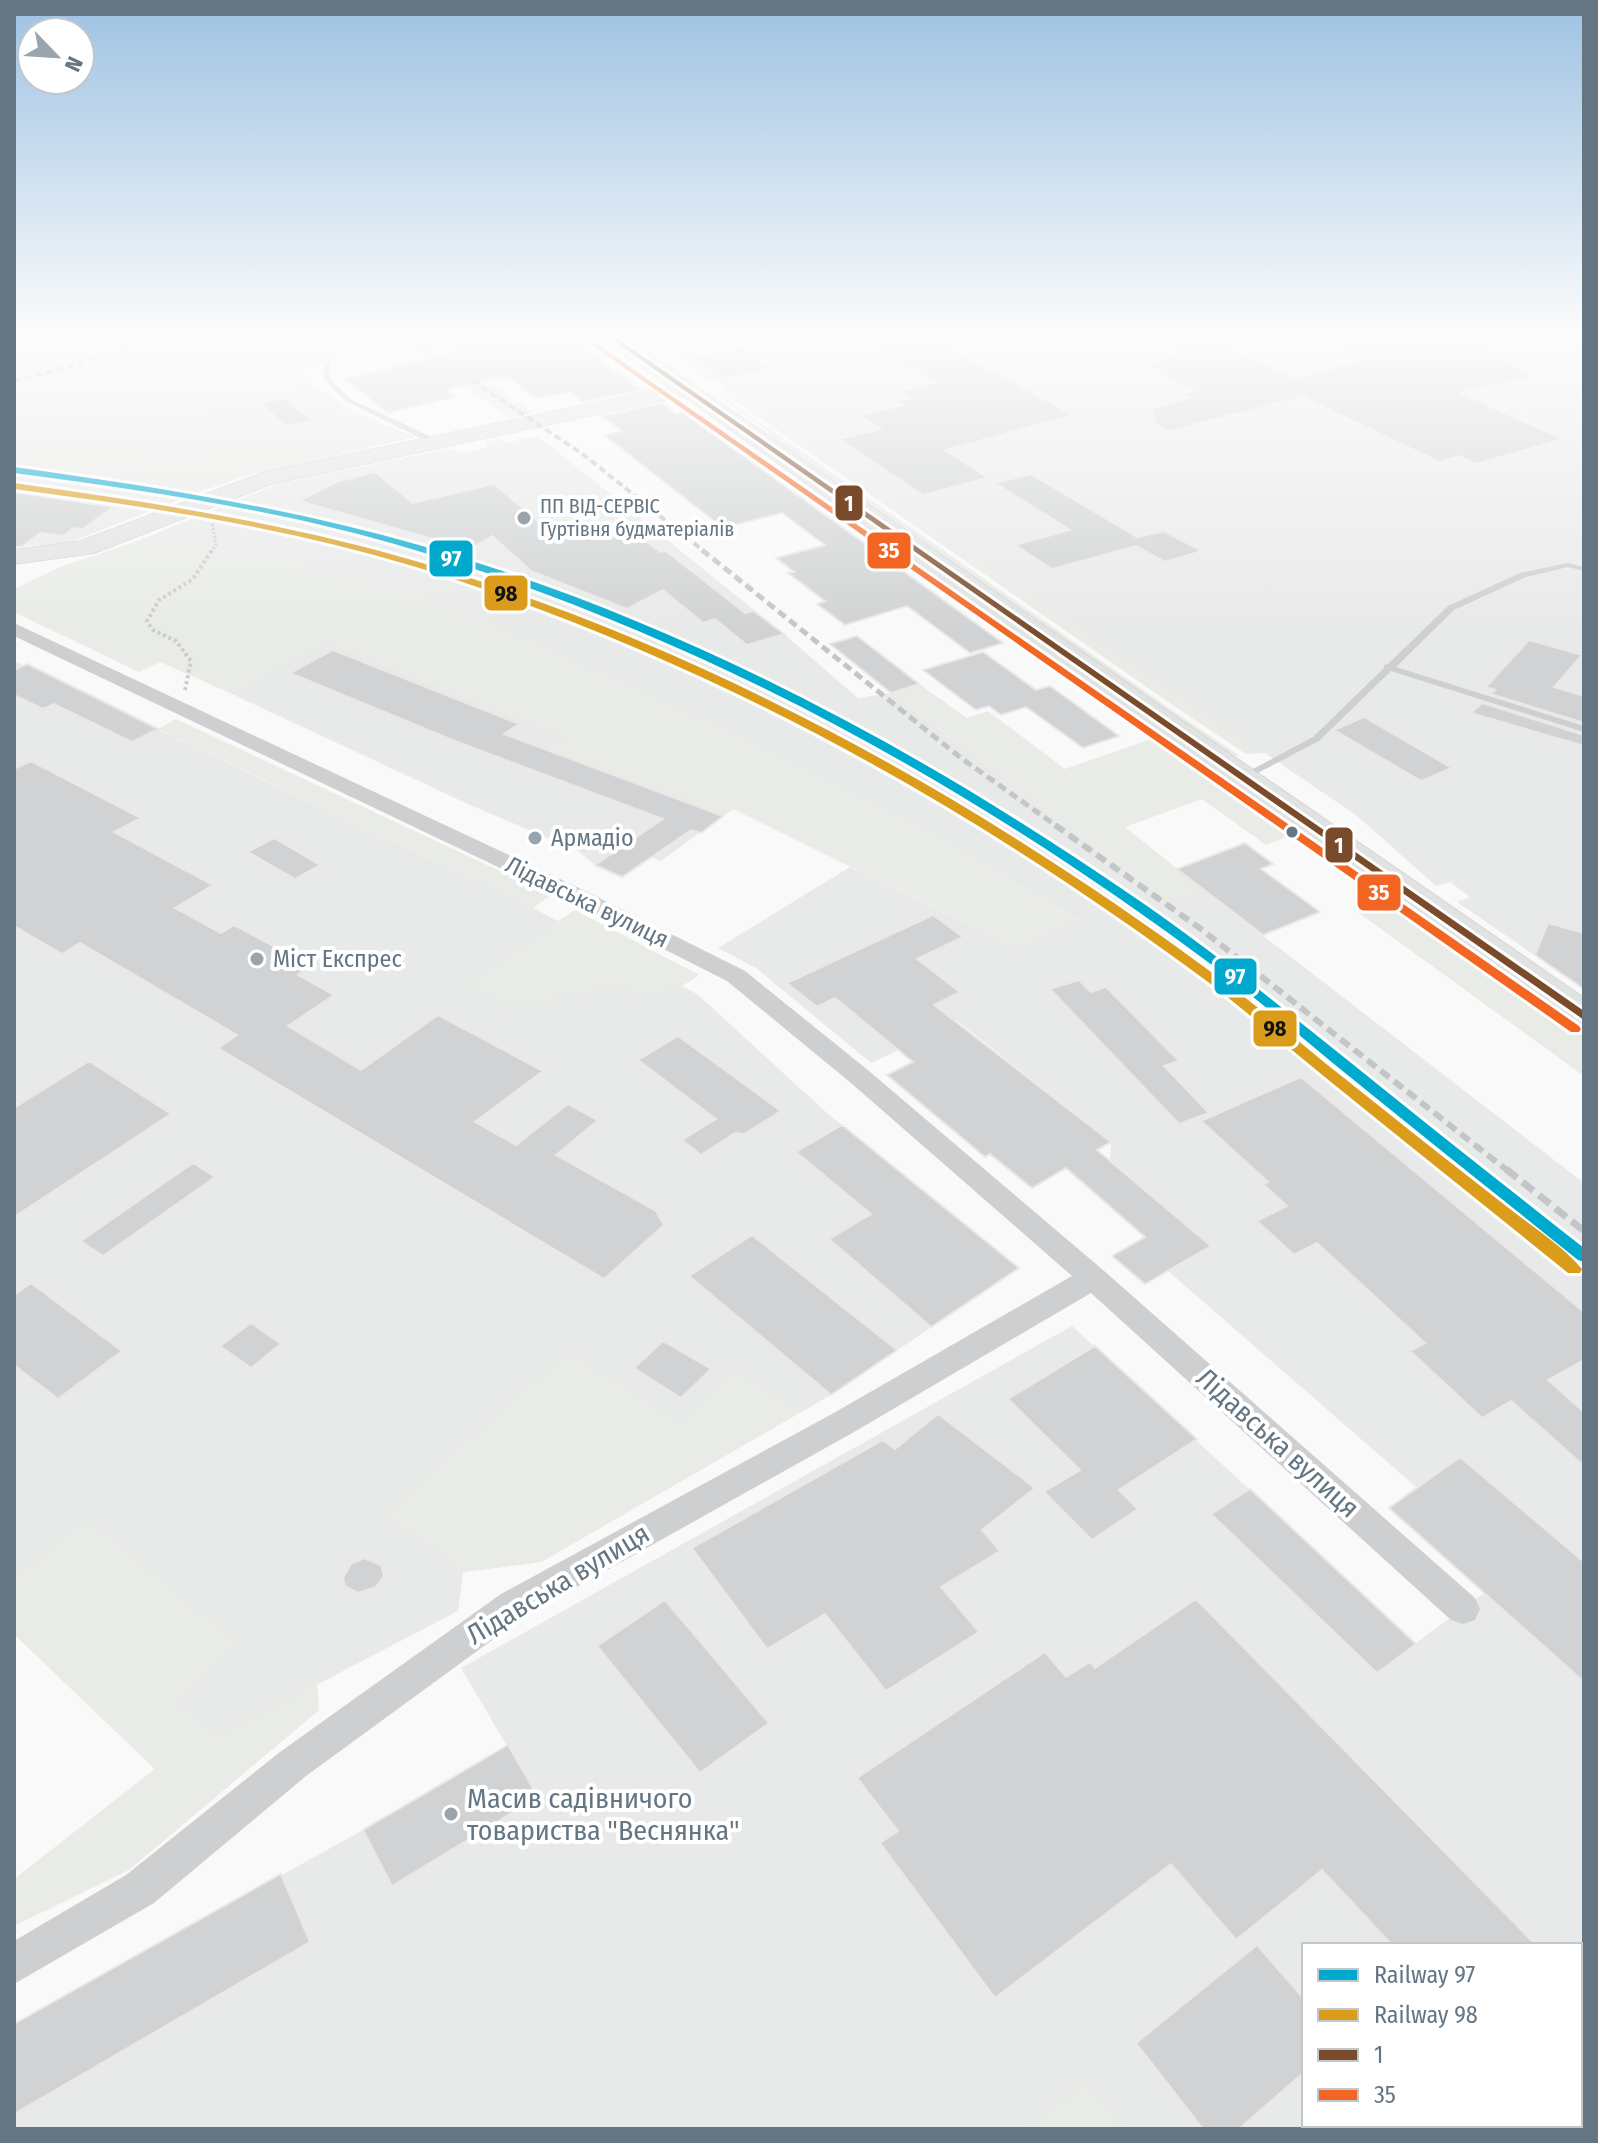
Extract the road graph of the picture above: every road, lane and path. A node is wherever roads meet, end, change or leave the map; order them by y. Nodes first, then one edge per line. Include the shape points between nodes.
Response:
1 (414, 432) edge
2 (483, 432) edge
3 (745, 432) edge
4 (435, 442) junction
5 (198, 505) junction
6 (16, 560) edge
7 (1584, 569) edge
8 (14, 629) edge
9 (1387, 667) junction
10 (182, 708) junction
11 (1584, 729) edge
12 (1243, 777) junction
13 (1584, 1016) edge
14 (1093, 1278) junction
15 (1463, 1609) dead end
16 (14, 1964) edge

1 - 4 lane
2 - 4 main road
3 - 12 main road
4 - 5 main road via 265,479
5 - 6 main road via 85,548
5 - 10 path via 212,522 216,545 190,582 165,593 152,606 147,621 153,630 176,641 191,661
7 - 9 lane via 1568,565 1523,575 1451,608
8 - 10 street, Лідавська вулиця
9 - 11 lane
9 - 12 lane via 1316,739
10 - 14 street, Лідавська вулиця via 736,976
12 - 13 main road
14 - 15 street, Лідавська вулиця
14 - 16 street, Лідавська вулиця via 513,1605 293,1764 140,1889

